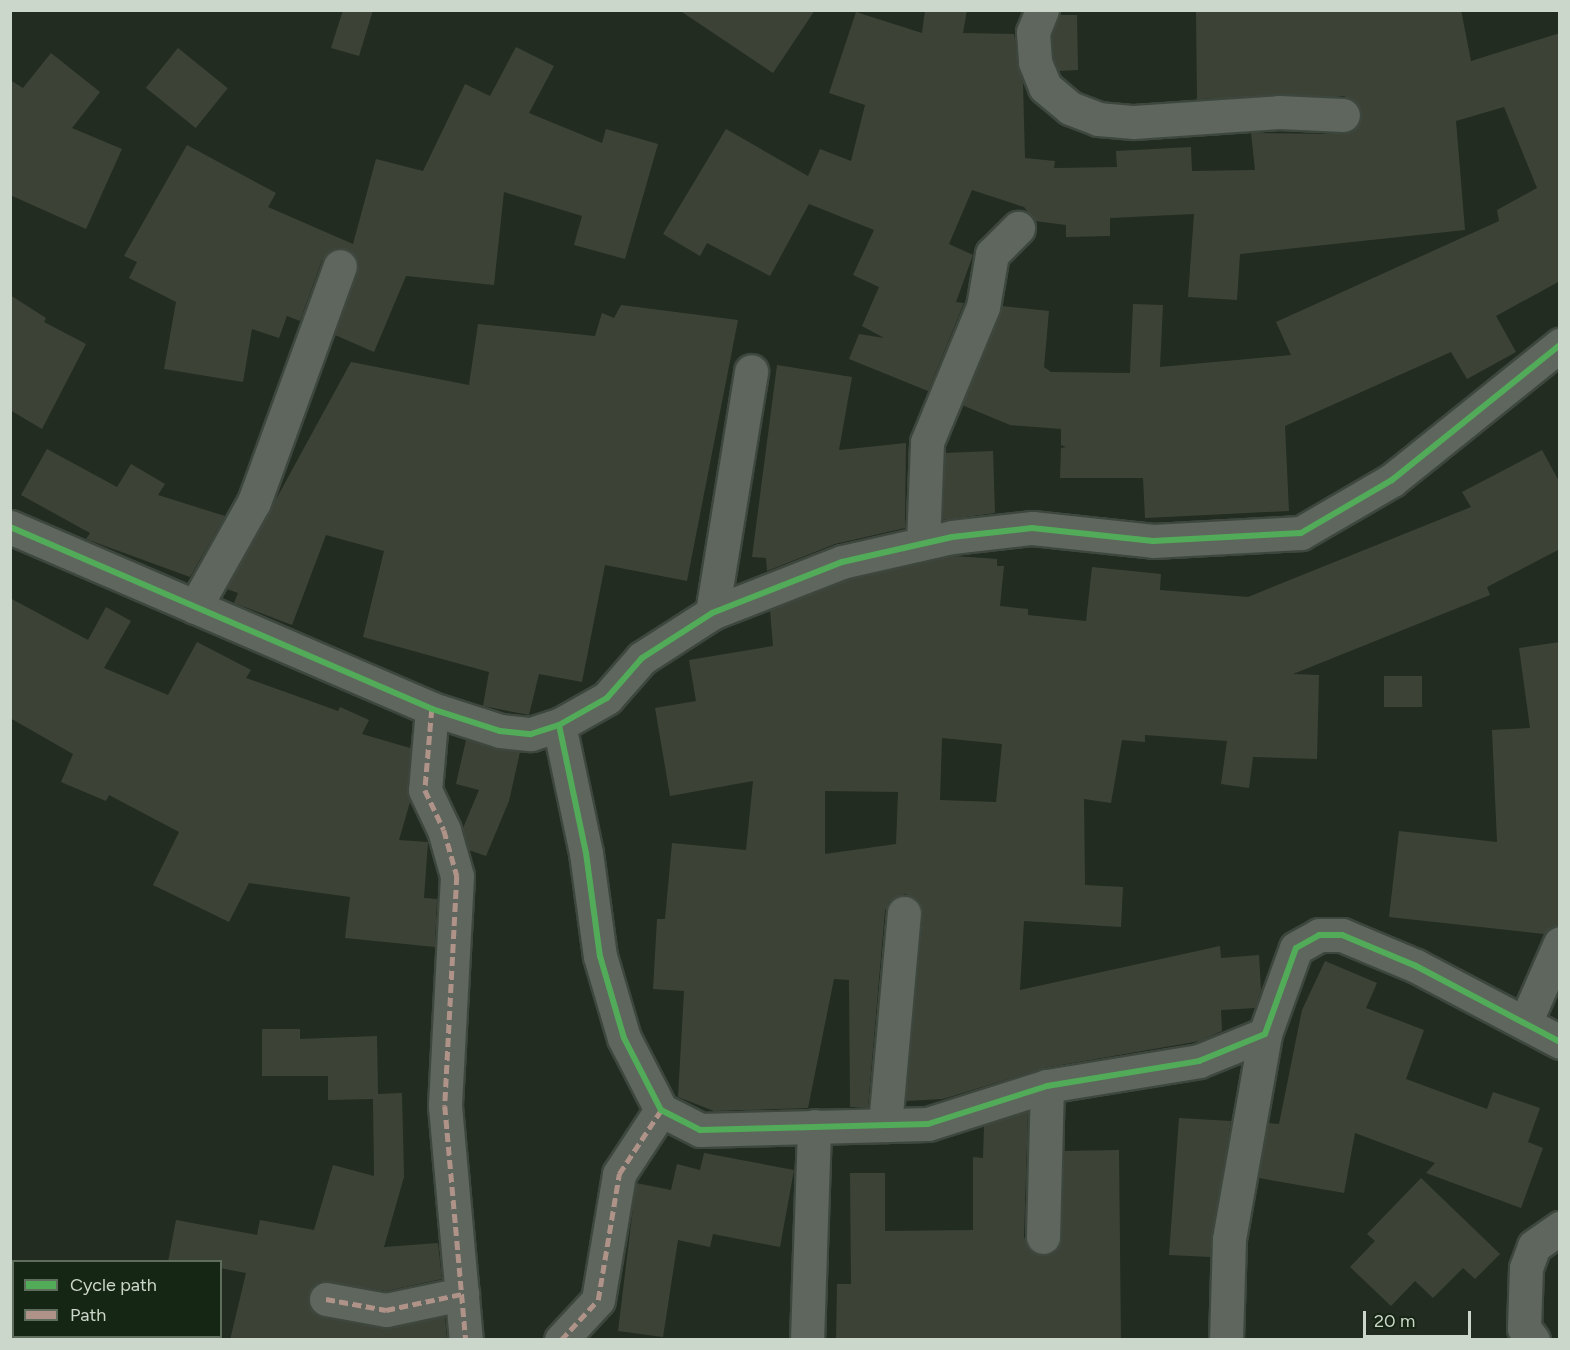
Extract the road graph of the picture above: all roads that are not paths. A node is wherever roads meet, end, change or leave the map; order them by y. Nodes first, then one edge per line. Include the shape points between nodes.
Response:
1 (1042, 10) edge
2 (1343, 115) dead end
3 (1018, 228) dead end
4 (340, 266) dead end
5 (1558, 352) edge
6 (751, 371) dead end
7 (10, 526) edge
8 (923, 543) junction
9 (195, 607) junction
10 (712, 613) junction
11 (432, 709) junction
12 (559, 725) junction
13 (904, 913) dead end
14 (1560, 943) edge
15 (1525, 1023) junction
16 (1265, 1034) junction
17 (1560, 1041) edge
18 (1047, 1086) junction
19 (661, 1110) junction
20 (885, 1125) junction
21 (814, 1126) junction
22 (1560, 1228) edge
23 (1043, 1237) dead end
24 (462, 1294) junction
25 (326, 1299) dead end
26 (466, 1340) edge
27 (561, 1340) edge
28 (807, 1340) edge
29 (1226, 1340) edge
30 (1533, 1340) edge

1 - 2 street via 1032,32 1035,62 1046,87 1070,108 1098,119 1134,122 1279,112
3 - 8 street via 992,254 983,307 927,442
4 - 9 street via 254,502
5 - 8 street via 1392,480 1301,533 1153,541 1032,528
6 - 10 street
7 - 9 street
8 - 10 street via 843,562
9 - 11 street
10 - 12 street via 642,658 607,698
11 - 12 street via 500,731 531,734
11 - 24 street via 425,790 444,830 457,876 445,1107
12 - 19 street via 586,853 600,956 624,1038
13 - 20 street
14 - 15 street
15 - 16 street via 1416,966 1342,935 1319,935 1296,948
15 - 17 street
16 - 18 street via 1199,1061
16 - 29 street via 1229,1239
18 - 20 street via 928,1124
18 - 23 street
19 - 21 street via 700,1130
19 - 27 street via 619,1174 598,1300
20 - 21 street
21 - 28 street
22 - 30 street via 1534,1246 1526,1268 1524,1329
24 - 25 street via 386,1310
24 - 26 street

